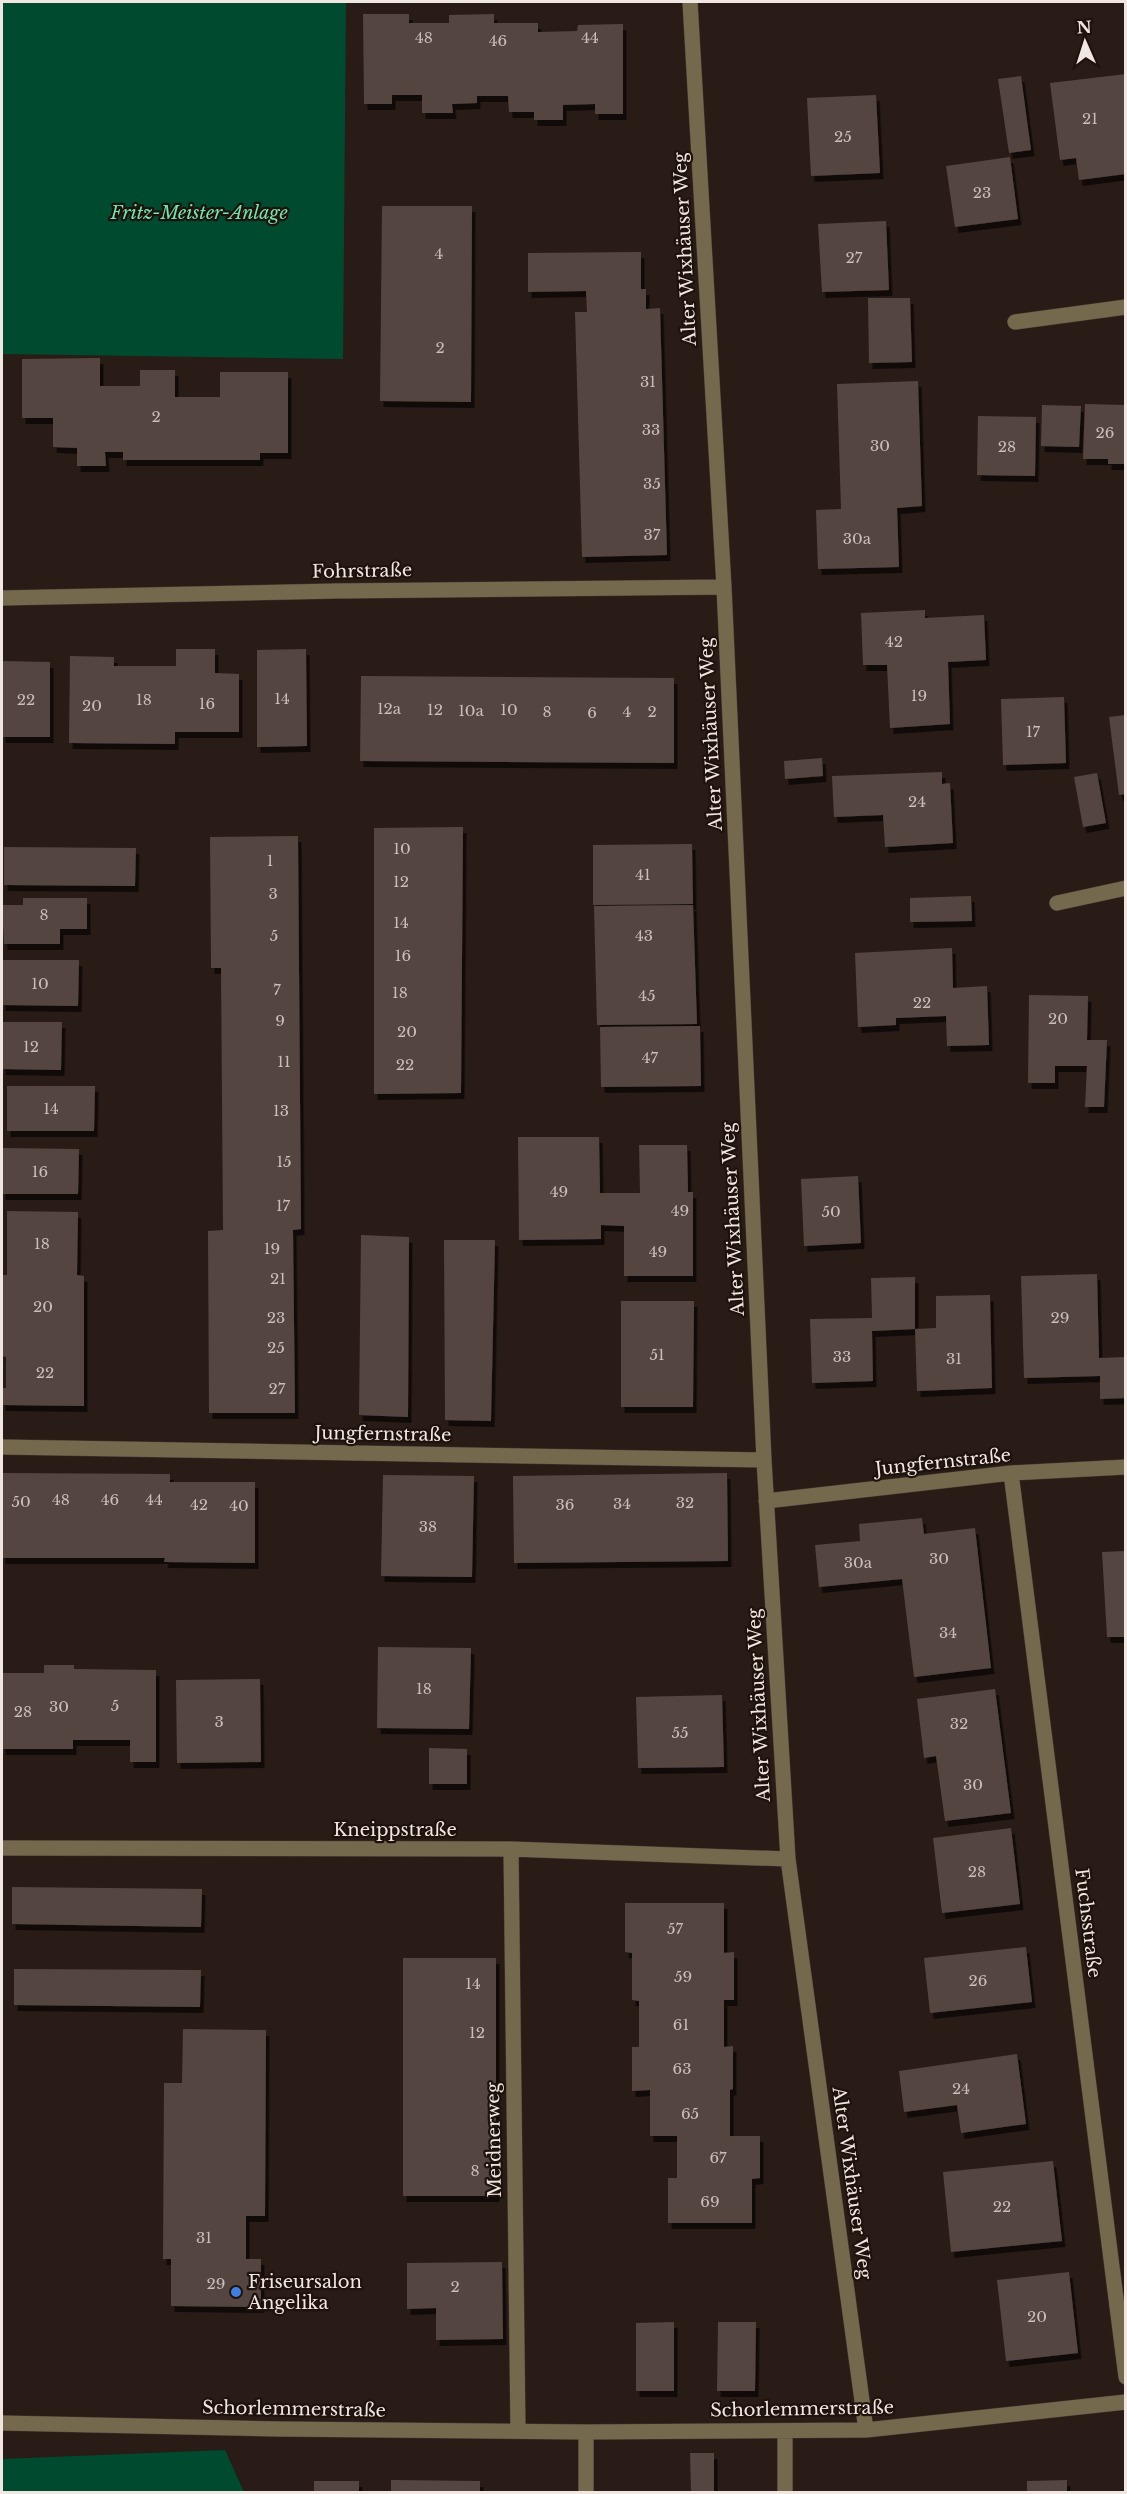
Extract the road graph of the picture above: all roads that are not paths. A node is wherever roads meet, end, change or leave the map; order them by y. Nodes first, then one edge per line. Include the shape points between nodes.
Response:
1 (690, 2) edge
2 (1125, 307) edge
3 (1015, 321) dead end
4 (724, 587) junction
5 (2, 598) edge
6 (1125, 888) edge
7 (1057, 903) dead end
8 (2, 1447) edge
9 (764, 1460) junction
10 (1125, 1467) edge
11 (1011, 1473) junction
12 (766, 1502) junction
13 (2, 1848) edge
14 (511, 1849) junction
15 (788, 1859) junction
16 (1125, 2377) edge
17 (1125, 2402) edge
18 (2, 2423) edge
19 (866, 2430) junction
20 (518, 2431) junction
21 (785, 2431) junction
22 (586, 2432) junction
23 (586, 2493) edge
24 (785, 2493) edge

1 - 4 street, Alter Wixhäuser Weg
2 - 3 street
4 - 5 street, Fohrstraße
4 - 9 street, Alter Wixhäuser Weg
6 - 7 street
8 - 9 street, Jungfernstraße
9 - 12 street, Alter Wixhäuser Weg
10 - 11 street, Jungfernstraße
11 - 12 street, Jungfernstraße
11 - 16 street, Fuchsstraße
12 - 15 street, Alter Wixhäuser Weg
13 - 14 street, Kneippstraße
14 - 15 street, Kneippstraße
14 - 20 street, Meidnerweg
15 - 19 street, Alter Wixhäuser Weg
17 - 19 street, Schorlemmerstraße
18 - 20 street, Schorlemmerstraße
19 - 21 street, Schorlemmerstraße
20 - 22 street, Schorlemmerstraße
21 - 22 street, Schorlemmerstraße
21 - 24 street
22 - 23 street

